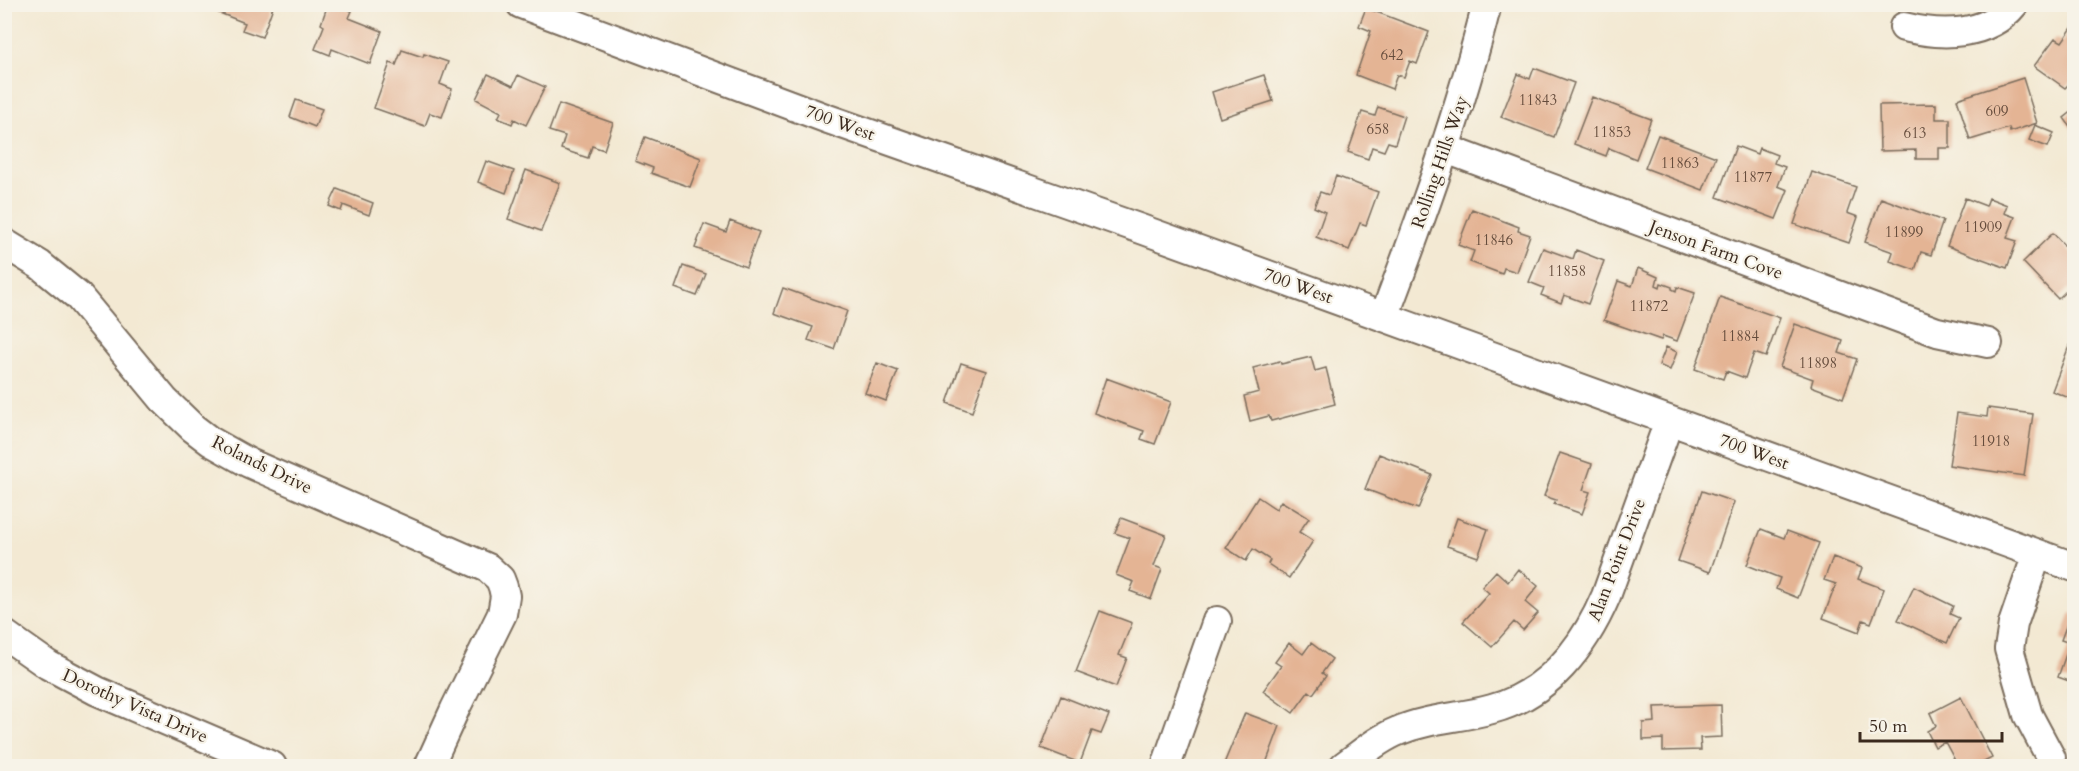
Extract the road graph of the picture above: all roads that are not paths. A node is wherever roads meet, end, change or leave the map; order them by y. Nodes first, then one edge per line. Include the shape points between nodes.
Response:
1 (521, 4) edge
2 (1487, 4) edge
3 (2014, 4) edge
4 (1904, 27) dead end
5 (1446, 149) junction
6 (4, 243) edge
7 (1384, 317) junction
8 (1988, 343) dead end
9 (1669, 421) junction
10 (2037, 554) junction
11 (2074, 567) edge
12 (1217, 621) dead end
13 (4, 634) edge
14 (272, 766) edge
15 (429, 766) edge
16 (1167, 766) edge
17 (1344, 766) edge
18 (2051, 766) edge

1 - 7 street, 700 West via 828,119
2 - 5 street, Rolling Hills Way
3 - 4 street via 2001,17 1976,29 1939,33
5 - 7 street, Rolling Hills Way
5 - 8 street, Jenson Farm Cove via 1929,329
6 - 15 street, Rolands Drive via 40,265 78,296 164,400 210,441 249,463 494,573 503,587 502,614
7 - 9 street, 700 West
9 - 10 street, 700 West
9 - 17 street, Alan Point Drive via 1594,624 1554,675 1526,695 1494,709 1397,731
10 - 11 street, 700 West
10 - 18 street via 2013,624 2009,649 2028,715 2051,758
12 - 16 street
13 - 14 street, Dorothy Vista Drive via 48,665 97,691

